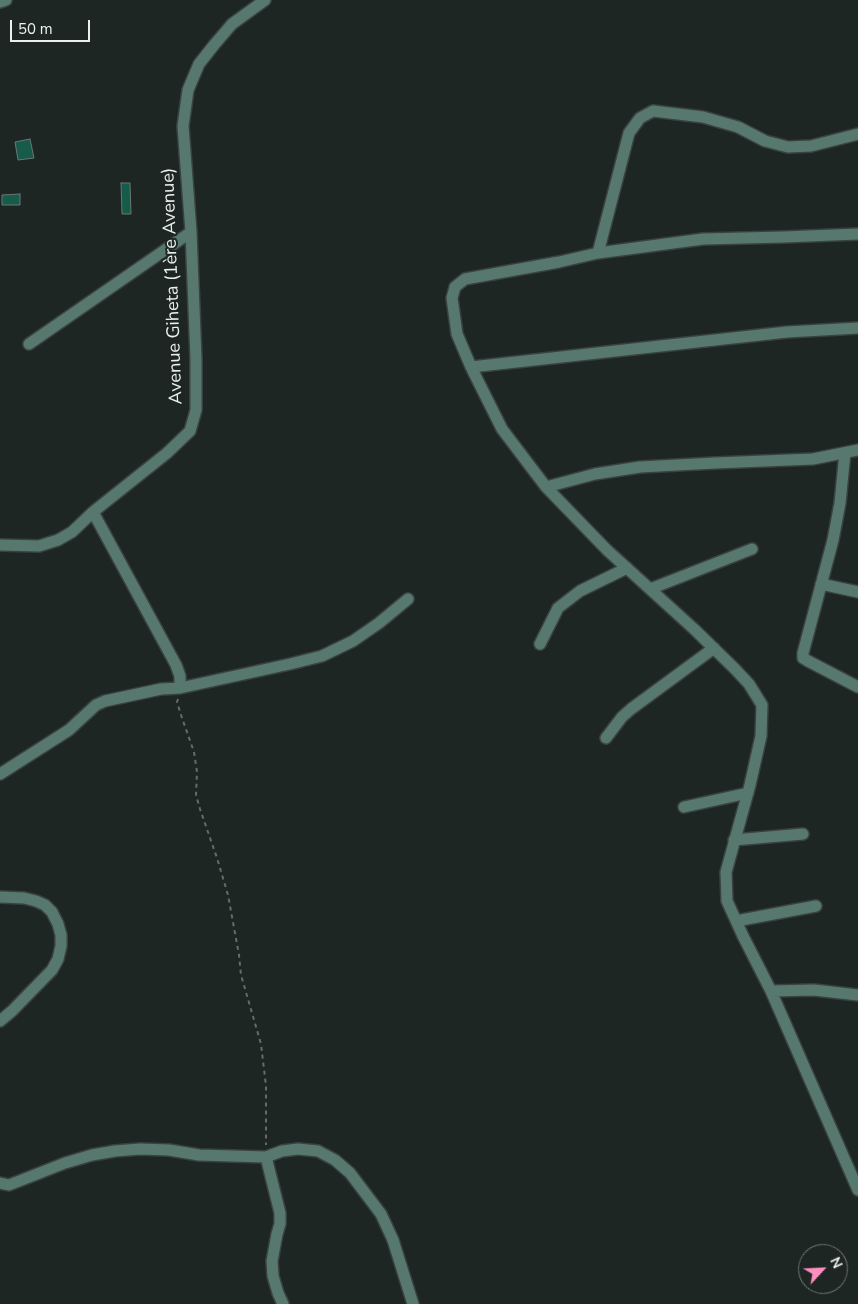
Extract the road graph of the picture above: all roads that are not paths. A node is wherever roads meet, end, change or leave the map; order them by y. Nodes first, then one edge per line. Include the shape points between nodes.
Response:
1 (6, 0) edge
2 (265, 0) edge
3 (0, 2) edge
4 (858, 134) edge
5 (190, 232) junction
6 (858, 234) edge
7 (598, 253) junction
8 (858, 328) edge
9 (29, 344) dead end
10 (471, 367) junction
11 (858, 450) edge
12 (845, 453) junction
13 (546, 487) junction
14 (93, 512) junction
15 (0, 545) edge
16 (752, 549) dead end
17 (626, 568) junction
18 (822, 584) junction
19 (650, 589) junction
20 (858, 592) edge
21 (408, 599) dead end
22 (540, 644) dead end
23 (714, 648) junction
24 (858, 687) edge
25 (180, 688) junction
26 (606, 738) dead end
27 (0, 774) edge
28 (748, 793) junction
29 (684, 807) dead end
30 (803, 834) dead end
31 (734, 840) junction
32 (0, 897) edge
33 (816, 906) dead end
34 (736, 921) junction
35 (771, 991) junction
36 (858, 996) edge
37 (0, 1020) edge
38 (266, 1157) junction
39 (0, 1183) edge
40 (858, 1190) edge
41 (283, 1304) edge
42 (413, 1304) edge

1 - 3 street
2 - 5 street, Avenue Giheta (1ère Avenue) via 232,24 214,45 199,64 188,90 183,126
4 - 7 street via 811,146 788,147 704,117 653,111 640,118 629,133
5 - 9 street
5 - 14 street, Avenue Giheta (1ère Avenue) via 196,358 196,410 190,431 168,453
6 - 7 street via 703,238
7 - 10 street via 465,279 455,287 452,298 457,334
8 - 10 street via 787,332
10 - 13 street via 502,429
11 - 12 street
12 - 13 street via 813,459 640,467 594,474
12 - 18 street via 840,503
13 - 17 street
14 - 15 street, Avenue Giheta (1ère Avenue) via 72,532 48,543 39,546
14 - 25 street via 176,665
16 - 19 street
17 - 19 street
17 - 22 street via 580,591 558,608
18 - 20 street
18 - 24 street via 803,658
19 - 23 street
21 - 25 street via 379,624 322,656
23 - 26 street via 631,709
23 - 28 street via 749,684 762,705 761,736
25 - 27 street via 161,689 96,705 69,730
28 - 29 street
28 - 31 street
30 - 31 street
31 - 34 street via 726,872 727,901
32 - 37 street via 24,898 45,906 52,912 61,935 58,959 52,970
33 - 34 street
34 - 35 street
35 - 36 street via 814,990
35 - 40 street
38 - 39 street via 199,1155 169,1150 115,1151 65,1163 9,1185
38 - 41 street via 280,1213 272,1260 273,1276
38 - 42 street via 298,1149 318,1151 350,1172 381,1214 393,1240

